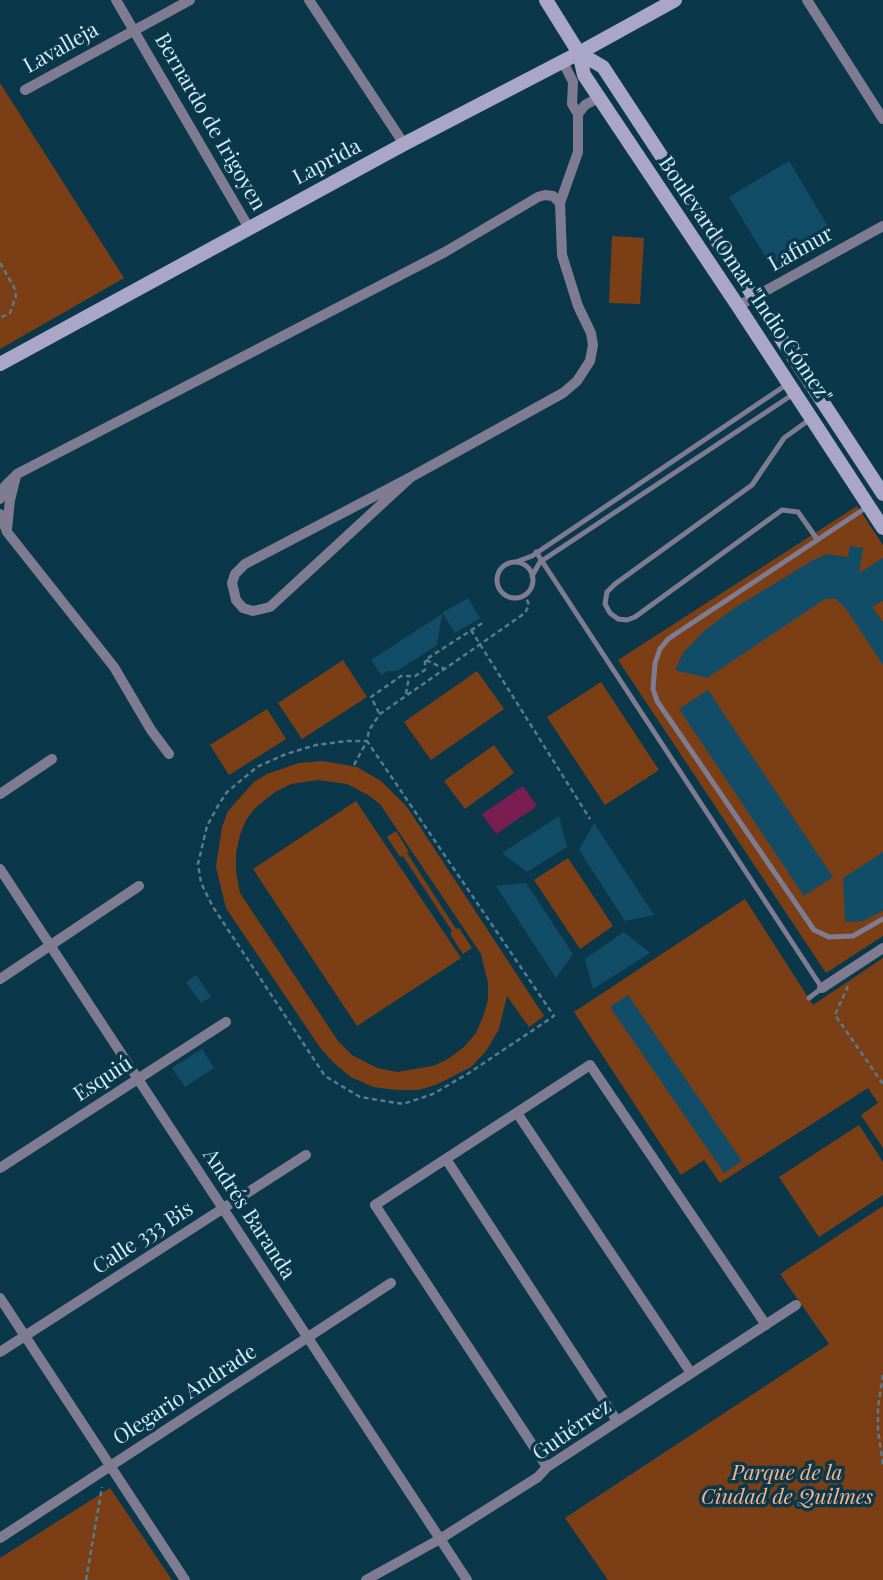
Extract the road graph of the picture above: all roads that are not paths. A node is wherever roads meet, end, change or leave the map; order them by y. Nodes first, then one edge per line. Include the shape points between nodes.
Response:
1 (116, 0) edge
2 (190, 0) edge
3 (309, 0) edge
4 (546, 0) edge
5 (676, 0) edge
6 (807, 0) edge
7 (657, 4) edge
8 (134, 30) junction
9 (579, 53) junction
10 (563, 62) junction
11 (25, 90) dead end
12 (598, 98) junction
13 (578, 114) junction
14 (883, 119) edge
15 (404, 144) junction
16 (560, 203) junction
17 (883, 226) edge
18 (249, 228) junction
19 (755, 297) junction
20 (738, 306) junction
21 (0, 364) edge
22 (792, 388) junction
23 (812, 419) junction
24 (17, 474) junction
25 (411, 477) junction
26 (883, 494) edge
27 (0, 499) edge
28 (868, 507) junction
29 (0, 514) edge
30 (883, 528) edge
31 (7, 532) junction
32 (817, 539) junction
33 (536, 552) junction
34 (542, 561) junction
35 (516, 562) junction
36 (532, 576) junction
37 (169, 754) dead end
38 (51, 759) dead end
39 (0, 794) edge
40 (0, 869) edge
41 (139, 886) dead end
42 (883, 919) edge
43 (51, 946) junction
44 (883, 948) edge
45 (0, 979) edge
46 (822, 988) junction
47 (808, 998) dead end
48 (226, 1022) dead end
49 (138, 1080) junction
50 (517, 1113) junction
51 (306, 1155) dead end
52 (446, 1159) junction
53 (0, 1168) edge
54 (223, 1209) junction
55 (391, 1283) dead end
56 (0, 1298) edge
57 (796, 1305) dead end
58 (766, 1325) junction
59 (25, 1336) junction
60 (307, 1338) junction
61 (0, 1352) edge
62 (691, 1373) junction
63 (617, 1421) junction
64 (110, 1466) junction
65 (547, 1467) junction
66 (0, 1538) edge
67 (440, 1539) junction
68 (185, 1580) edge
69 (366, 1580) edge
70 (467, 1580) edge

1 - 8 street, Bernardo de Irigoyen
2 - 8 street, Lavalleja
3 - 15 street
4 - 9 main road
5 - 7 main road, Laprida
6 - 14 street
7 - 9 main road, Laprida
8 - 11 street, Lavalleja
8 - 18 street, Bernardo de Irigoyen
9 - 10 main road, Laprida
9 - 12 main road, Boulevard Omar "Indio Gómez" via 584,75
9 - 19 main road via 603,67
10 - 13 street via 573,82 572,104
10 - 15 main road, Laprida
12 - 13 street
12 - 20 main road, Boulevard Omar "Indio Gómez"
13 - 16 street via 578,152
15 - 18 main road, Laprida
16 - 24 street via 553,197 538,197 445,252
16 - 25 street via 562,255 591,333 590,361 564,393
17 - 19 street, Lafinur
18 - 21 main road, Laprida
19 - 20 street, Lafinur
19 - 26 main road
20 - 22 main road, Boulevard Omar "Indio Gómez"
22 - 23 main road, Boulevard Omar "Indio Gómez"
22 - 33 lane
22 - 34 lane
23 - 28 main road, Boulevard Omar "Indio Gómez"
23 - 32 lane via 784,438 752,485 615,584 607,592 605,604 618,619 635,617 782,510 798,512
24 - 27 street
24 - 31 street
25 - 25 street via 245,564 232,583 236,600 253,611 270,607
28 - 30 main road, Boulevard Omar "Indio Gómez"
28 - 32 lane
29 - 31 street
31 - 37 street via 114,667
32 - 42 lane via 668,639 655,663 653,689 814,930 829,937 853,936
33 - 34 lane
33 - 35 lane
34 - 36 lane
34 - 46 lane
35 - 36 lane via 526,566
35 - 36 lane via 502,567 497,577 498,587 509,598 525,595 532,587
38 - 39 street
40 - 43 street, Andrés Baranda
41 - 43 street
43 - 45 street
43 - 49 street, Andrés Baranda
44 - 46 street
46 - 47 lane
48 - 49 street, Esquiú
49 - 53 street, Esquiú
49 - 54 street, Andrés Baranda
50 - 52 street
50 - 58 street via 590,1065
50 - 62 street
51 - 54 street, Calle 333 Bis
52 - 63 street
52 - 65 street via 375,1205
54 - 59 street, Calle 333 Bis
54 - 60 street, Andrés Baranda
55 - 60 street, Olegario Andrade
56 - 59 street
57 - 58 street, Gutiérrez
58 - 62 street, Gutiérrez
59 - 61 street, Calle 333 Bis
59 - 64 street
60 - 64 street, Olegario Andrade
60 - 67 street, Andrés Baranda
62 - 63 street, Gutiérrez
63 - 65 street, Gutiérrez
64 - 66 street, Olegario Andrade
64 - 68 street
65 - 67 street, Gutiérrez
67 - 69 street, Gutiérrez
67 - 70 street, Andrés Baranda

